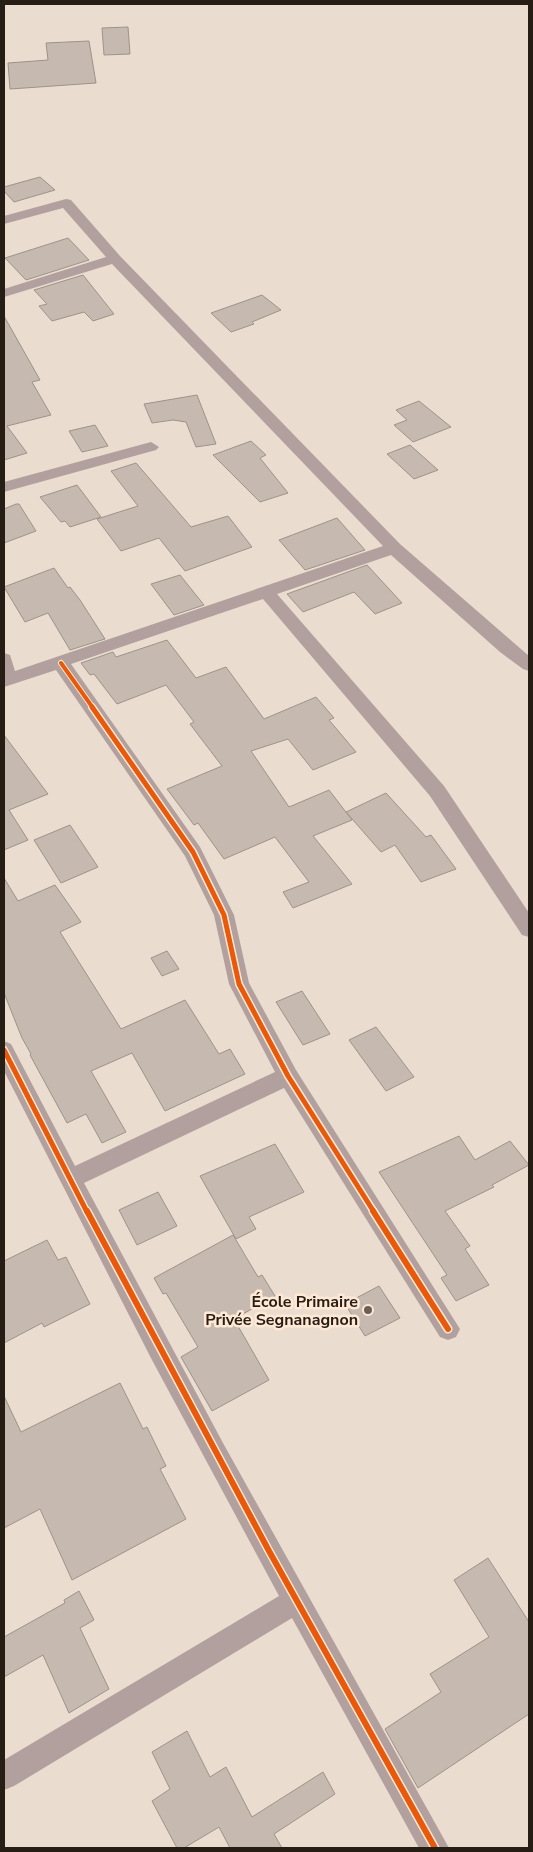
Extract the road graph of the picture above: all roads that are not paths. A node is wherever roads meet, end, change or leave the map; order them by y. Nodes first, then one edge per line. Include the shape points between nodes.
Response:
1 (4, 220) edge
2 (116, 259) junction
3 (4, 293) edge
4 (151, 447) dead end
5 (4, 487) edge
6 (394, 548) junction
7 (266, 592) junction
8 (4, 659) edge
9 (61, 663) junction
10 (529, 665) edge
11 (6, 680) edge
12 (524, 908) edge
13 (529, 929) edge
14 (4, 1050) edge
15 (288, 1076) junction
16 (70, 1179) junction
17 (448, 1330) dead end
18 (295, 1601) junction
19 (4, 1776) edge
20 (435, 1848) edge

1 - 2 street via 66,203
2 - 3 street
2 - 6 street
4 - 5 street
6 - 7 street
6 - 10 street
7 - 9 street
7 - 12 street via 438,791
8 - 11 street
9 - 11 street
9 - 15 street via 193,852 224,915 239,984
12 - 13 street
14 - 16 street
15 - 16 street
15 - 17 street
16 - 18 street
18 - 19 street
18 - 20 street

